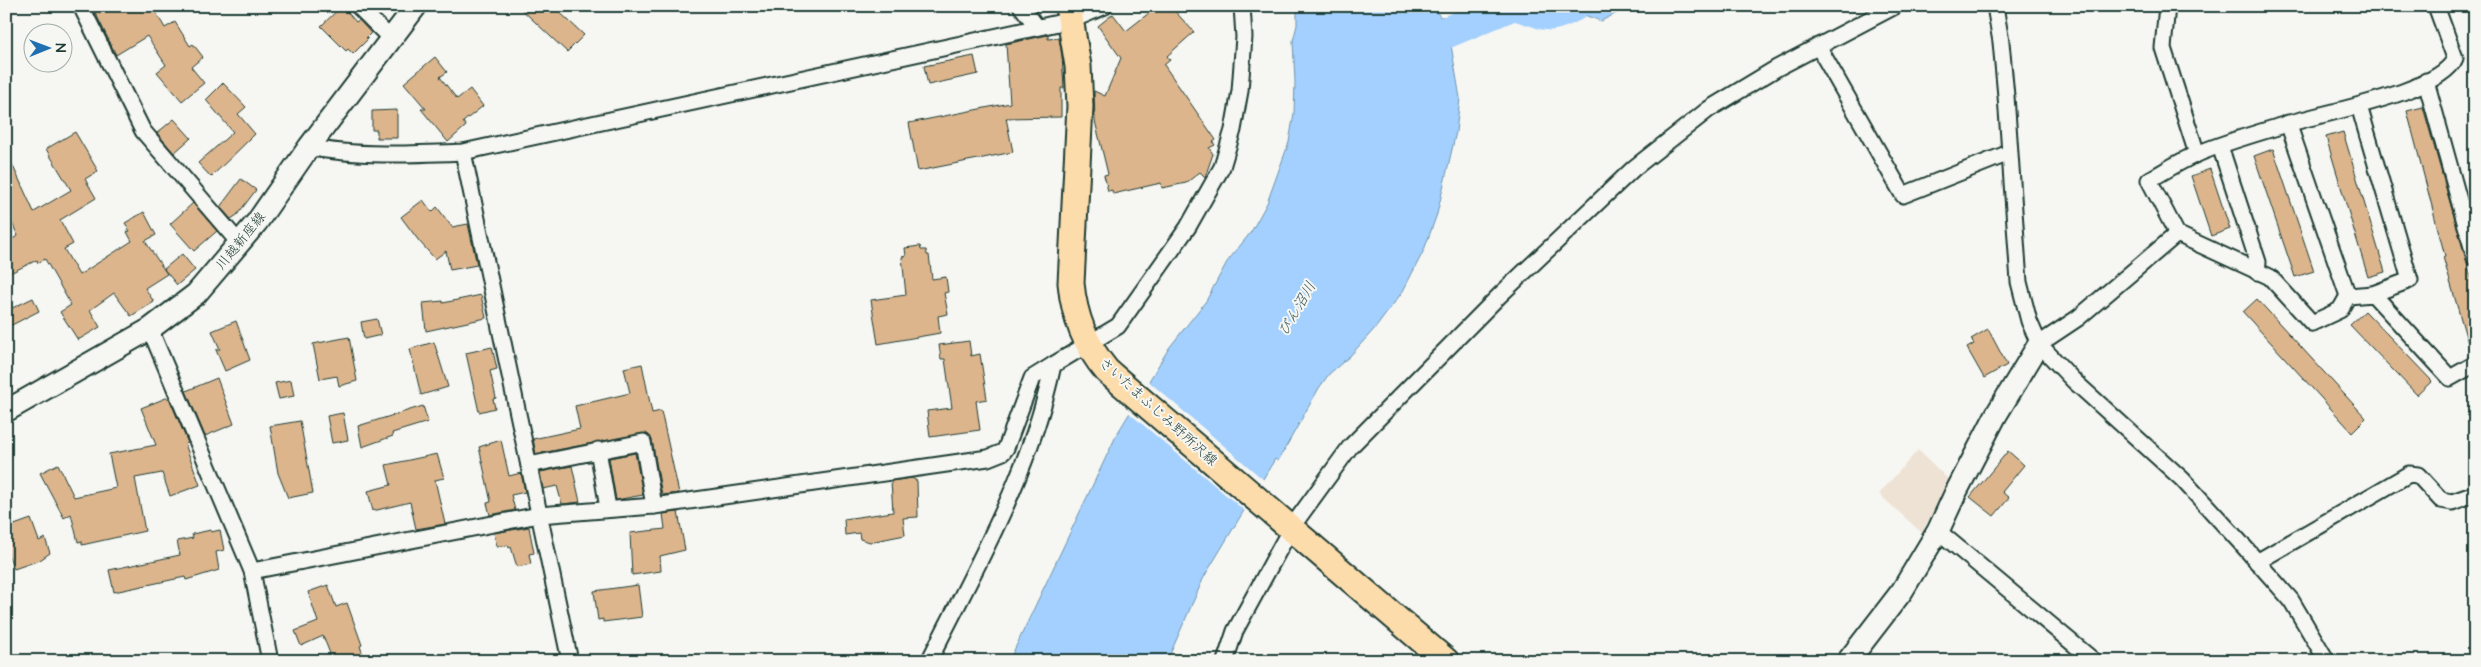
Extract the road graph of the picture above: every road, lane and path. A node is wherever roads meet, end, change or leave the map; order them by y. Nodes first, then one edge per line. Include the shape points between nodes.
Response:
1 (81, 6) edge
2 (358, 6) edge
3 (416, 6) edge
4 (1021, 6) edge
5 (1105, 6) edge
6 (1242, 6) edge
7 (1895, 6) edge
8 (1995, 6) edge
9 (2167, 6) edge
10 (2436, 6) edge
11 (1070, 13) edge
12 (1037, 27) junction
13 (391, 39) junction
14 (1818, 46) junction
15 (2426, 81) junction
16 (2359, 106) junction
17 (2288, 123) junction
18 (2220, 146) junction
19 (309, 148) junction
20 (463, 152) junction
21 (2009, 153) junction
22 (2197, 154) junction
23 (2177, 234) junction
24 (240, 244) junction
25 (2475, 258) edge
26 (2258, 272) junction
27 (2373, 294) junction
28 (2348, 296) junction
29 (150, 329) junction
30 (1088, 343) junction
31 (2039, 344) junction
32 (2475, 364) edge
33 (1053, 365) junction
34 (6, 411) edge
35 (598, 450) junction
36 (529, 465) junction
37 (2475, 494) edge
38 (654, 506) junction
39 (608, 508) junction
40 (539, 515) junction
41 (1288, 525) junction
42 (1938, 531) junction
43 (2257, 562) junction
44 (252, 571) junction
45 (270, 661) edge
46 (570, 661) edge
47 (929, 661) edge
48 (1224, 661) edge
49 (1446, 661) edge
50 (1848, 661) edge
51 (2094, 661) edge
52 (2327, 661) edge

1 - 24 street via 143,132
2 - 13 street
3 - 13 main road, 川越新座線
4 - 12 street
5 - 11 street
6 - 30 street via 1244,37 1240,91 1222,167 1188,227 1118,326
7 - 14 street
8 - 21 street via 2001,42
9 - 22 street via 2163,48
10 - 15 street via 2455,58 2452,66
11 - 12 street
11 - 30 main road, さいたまふじみ野所沢線 via 1080,106 1071,283 1074,310
12 - 20 street
13 - 19 main road, 川越新座線
14 - 21 street via 1903,194
14 - 41 street via 1734,92 1634,168 1500,294 1350,447
15 - 16 street
15 - 25 street
16 - 17 street
16 - 27 street via 2410,280
17 - 18 street
17 - 28 street
18 - 22 street
18 - 26 street via 2258,262
19 - 20 street via 390,153
19 - 24 main road, 川越新座線
20 - 36 street
21 - 31 street via 2019,282
22 - 23 street via 2149,180
23 - 26 street
23 - 31 street via 2078,318
24 - 29 main road, 川越新座線 via 196,294
26 - 28 street via 2270,277 2312,323 2340,310
27 - 28 street
27 - 32 street via 2450,378
29 - 34 main road, 川越新座線
29 - 44 street
30 - 33 street
30 - 41 main road, さいたまふじみ野所沢線 via 1107,370
31 - 42 main road via 1996,415
31 - 43 street via 2074,381 2182,478
33 - 38 street via 1032,378 1006,448 996,456
33 - 47 street via 1038,425 1018,480
35 - 36 street
35 - 38 street via 643,442
35 - 39 street
36 - 40 street
37 - 43 street via 2452,502 2441,500 2418,475 2409,474
38 - 39 street
39 - 40 street
40 - 44 street
40 - 46 street
41 - 48 street via 1235,631
41 - 49 main road, さいたまふじみ野所沢線
42 - 50 main road via 1902,591
42 - 51 street
43 - 52 street via 2291,600
44 - 45 street

